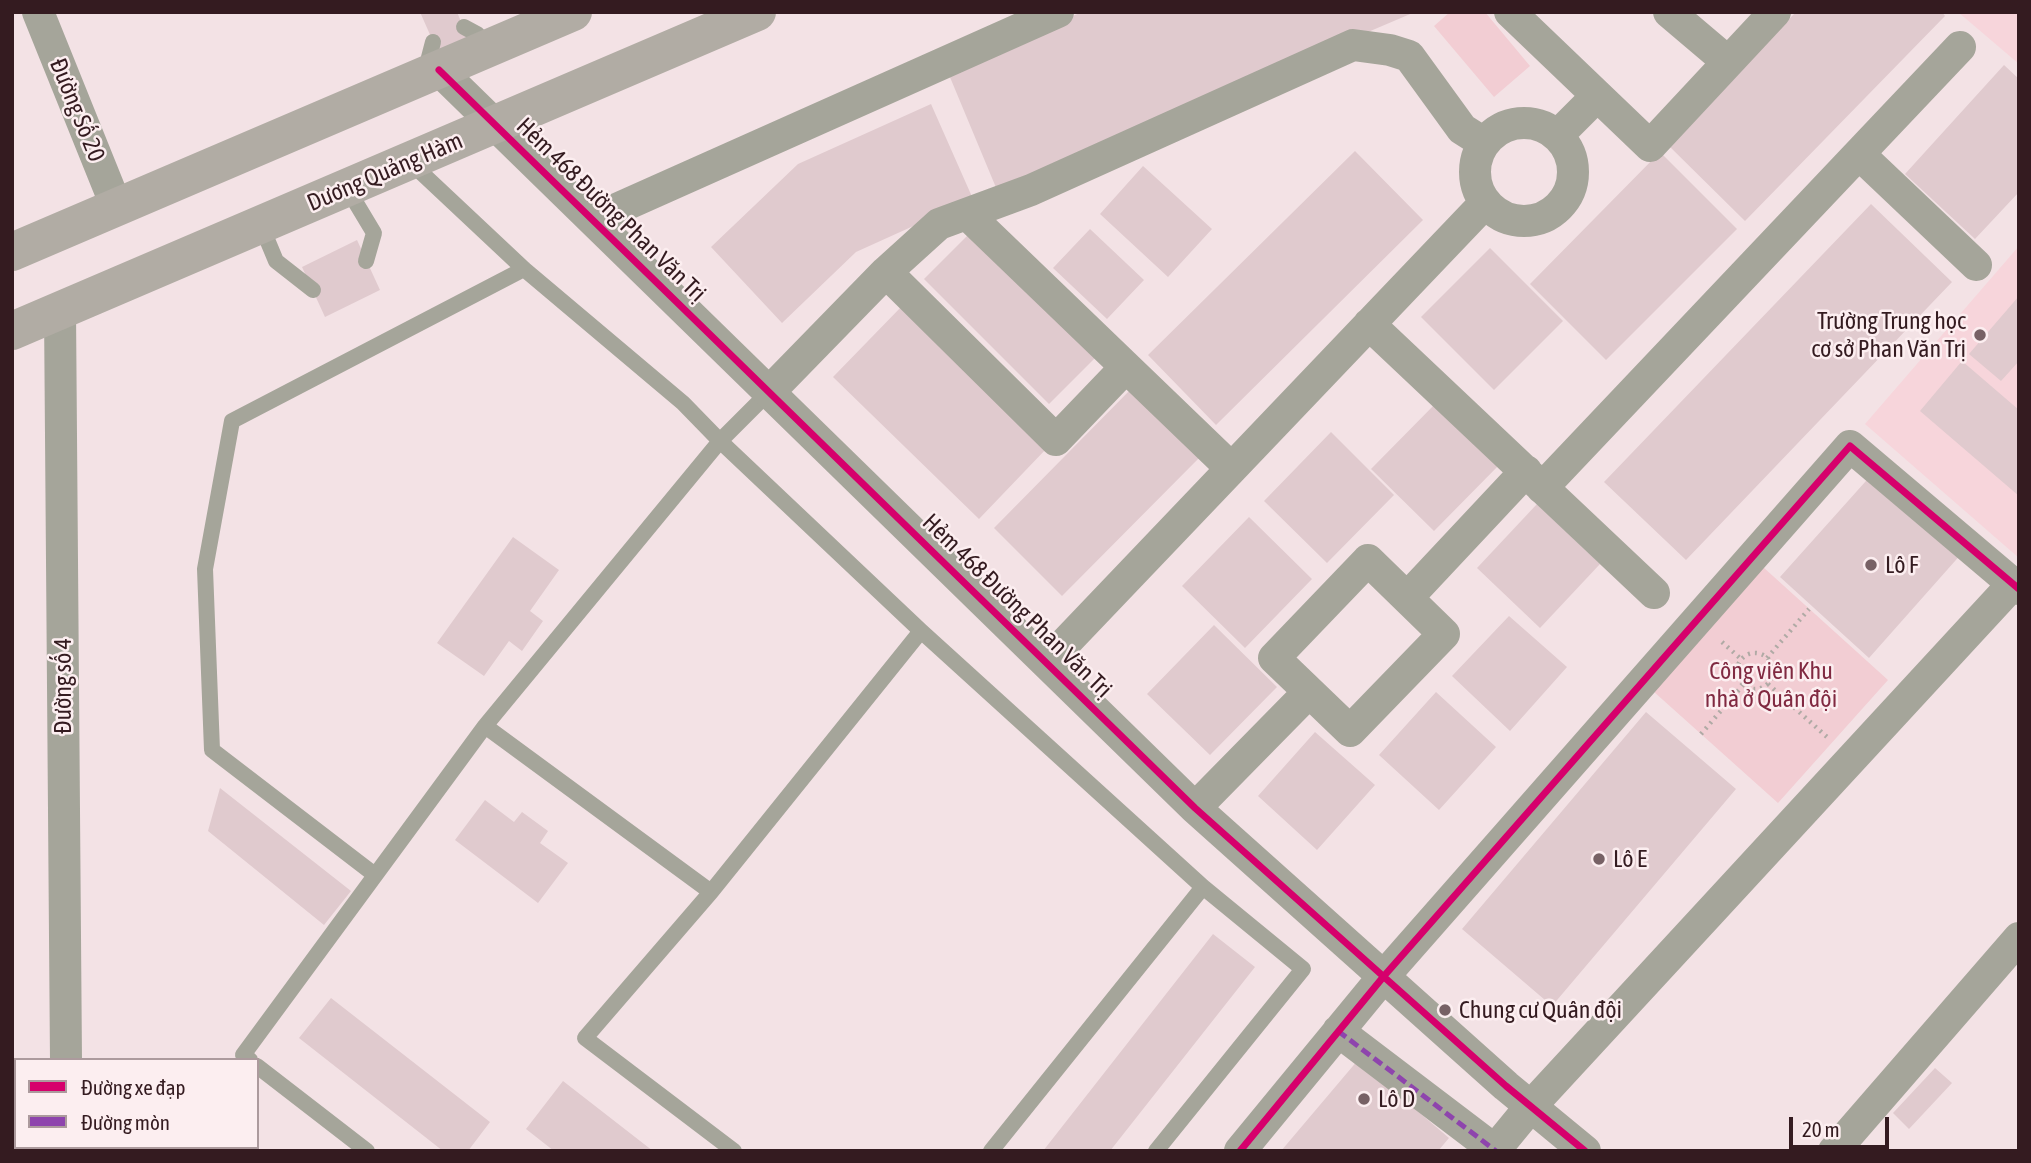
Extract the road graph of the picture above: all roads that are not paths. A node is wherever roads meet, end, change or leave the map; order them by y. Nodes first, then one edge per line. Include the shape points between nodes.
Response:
1 (38, 12) edge
2 (573, 12) edge
3 (757, 12) edge
4 (1058, 12) edge
5 (1510, 12) edge
6 (1669, 12) edge
7 (1775, 12) edge
8 (1960, 47) dead end
9 (434, 62) junction
10 (1728, 62) junction
11 (1597, 96) junction
12 (496, 125) junction
13 (1558, 135) junction
14 (1484, 143) junction
15 (1859, 154) junction
16 (410, 162) junction
17 (347, 188) junction
18 (1485, 203) junction
19 (117, 208) junction
20 (968, 215) junction
21 (594, 219) junction
22 (261, 225) junction
23 (12, 252) edge
24 (366, 261) dead end
25 (1976, 265) dead end
26 (524, 269) junction
27 (886, 272) junction
28 (313, 290) dead end
29 (60, 311) junction
30 (1369, 324) junction
31 (12, 331) edge
32 (1126, 367) junction
33 (770, 391) junction
34 (720, 441) junction
35 (1231, 468) junction
36 (1534, 480) junction
37 (2016, 587) edge
38 (1654, 593) dead end
39 (1407, 598) junction
40 (921, 631) junction
41 (1047, 662) junction
42 (1309, 692) junction
43 (485, 726) junction
44 (1195, 807) junction
45 (375, 875) junction
46 (1203, 887) junction
47 (711, 892) junction
48 (2019, 938) edge
49 (1384, 976) junction
50 (1338, 1031) junction
51 (66, 1058) edge
52 (247, 1058) edge
53 (259, 1068) edge
54 (1531, 1106) junction
55 (1495, 1150) edge
56 (367, 1151) edge
57 (734, 1151) edge
58 (991, 1151) edge
59 (1156, 1151) edge
60 (1240, 1151) edge
61 (1585, 1151) edge
62 (1834, 1151) edge

1 - 19 street, Đường Số 20
2 - 9 street via 477,38
3 - 12 street, Dương Quảng Hàm
4 - 21 street
5 - 11 street
6 - 10 street
7 - 10 street
8 - 15 street
9 - 12 street, Hẻm 468 Đường Phan Văn Trị
9 - 19 street
10 - 11 street via 1650,146
11 - 13 street
12 - 16 street, Dương Quảng Hàm
12 - 21 street, Hẻm 468 Đường Phan Văn Trị
13 - 14 street via 1527,122 1495,131
13 - 18 street via 1568,148 1573,181 1556,210 1527,222 1497,214
14 - 18 street via 1474,174
14 - 20 street via 1462,129 1409,56 1353,45
15 - 25 street
15 - 36 street
16 - 17 street, Dương Quảng Hàm
16 - 26 lane
17 - 22 street, Dương Quảng Hàm
17 - 24 lane via 374,233
18 - 30 street
19 - 23 street
20 - 27 street via 939,224
20 - 32 street
21 - 33 street, Hẻm 468 Đường Phan Văn Trị
22 - 28 lane via 276,261
22 - 29 street, Dương Quảng Hàm
26 - 34 lane via 683,402
26 - 45 lane via 232,421 205,569 212,750
27 - 32 street via 1056,440
27 - 33 street
29 - 31 street, Dương Quảng Hàm
29 - 51 street, Đường số 4
30 - 35 street
30 - 36 street
32 - 35 street
33 - 34 lane
33 - 41 street, Hẻm 468 Đường Phan Văn Trị
34 - 40 lane
34 - 43 lane
35 - 41 street
36 - 38 street
36 - 39 street
37 - 49 street via 1850,446
37 - 54 street
39 - 42 street via 1368,560 1274,658
39 - 42 street via 1444,634 1350,731
40 - 46 lane
40 - 47 lane
41 - 44 street, Hẻm 468 Đường Phan Văn Trị
42 - 44 street
43 - 45 lane
43 - 47 lane
44 - 49 street, Hẻm 468 Đường Phan Văn Trị
45 - 52 lane via 243,1055
46 - 58 lane
46 - 59 lane via 1303,970
47 - 57 lane via 586,1038
48 - 62 street
49 - 50 street
49 - 54 street, Hẻm 468 Đường Phan Văn Trị
50 - 55 street
50 - 60 street
53 - 56 lane
54 - 55 street
54 - 61 street, Hẻm 468 Đường Phan Văn Trị

